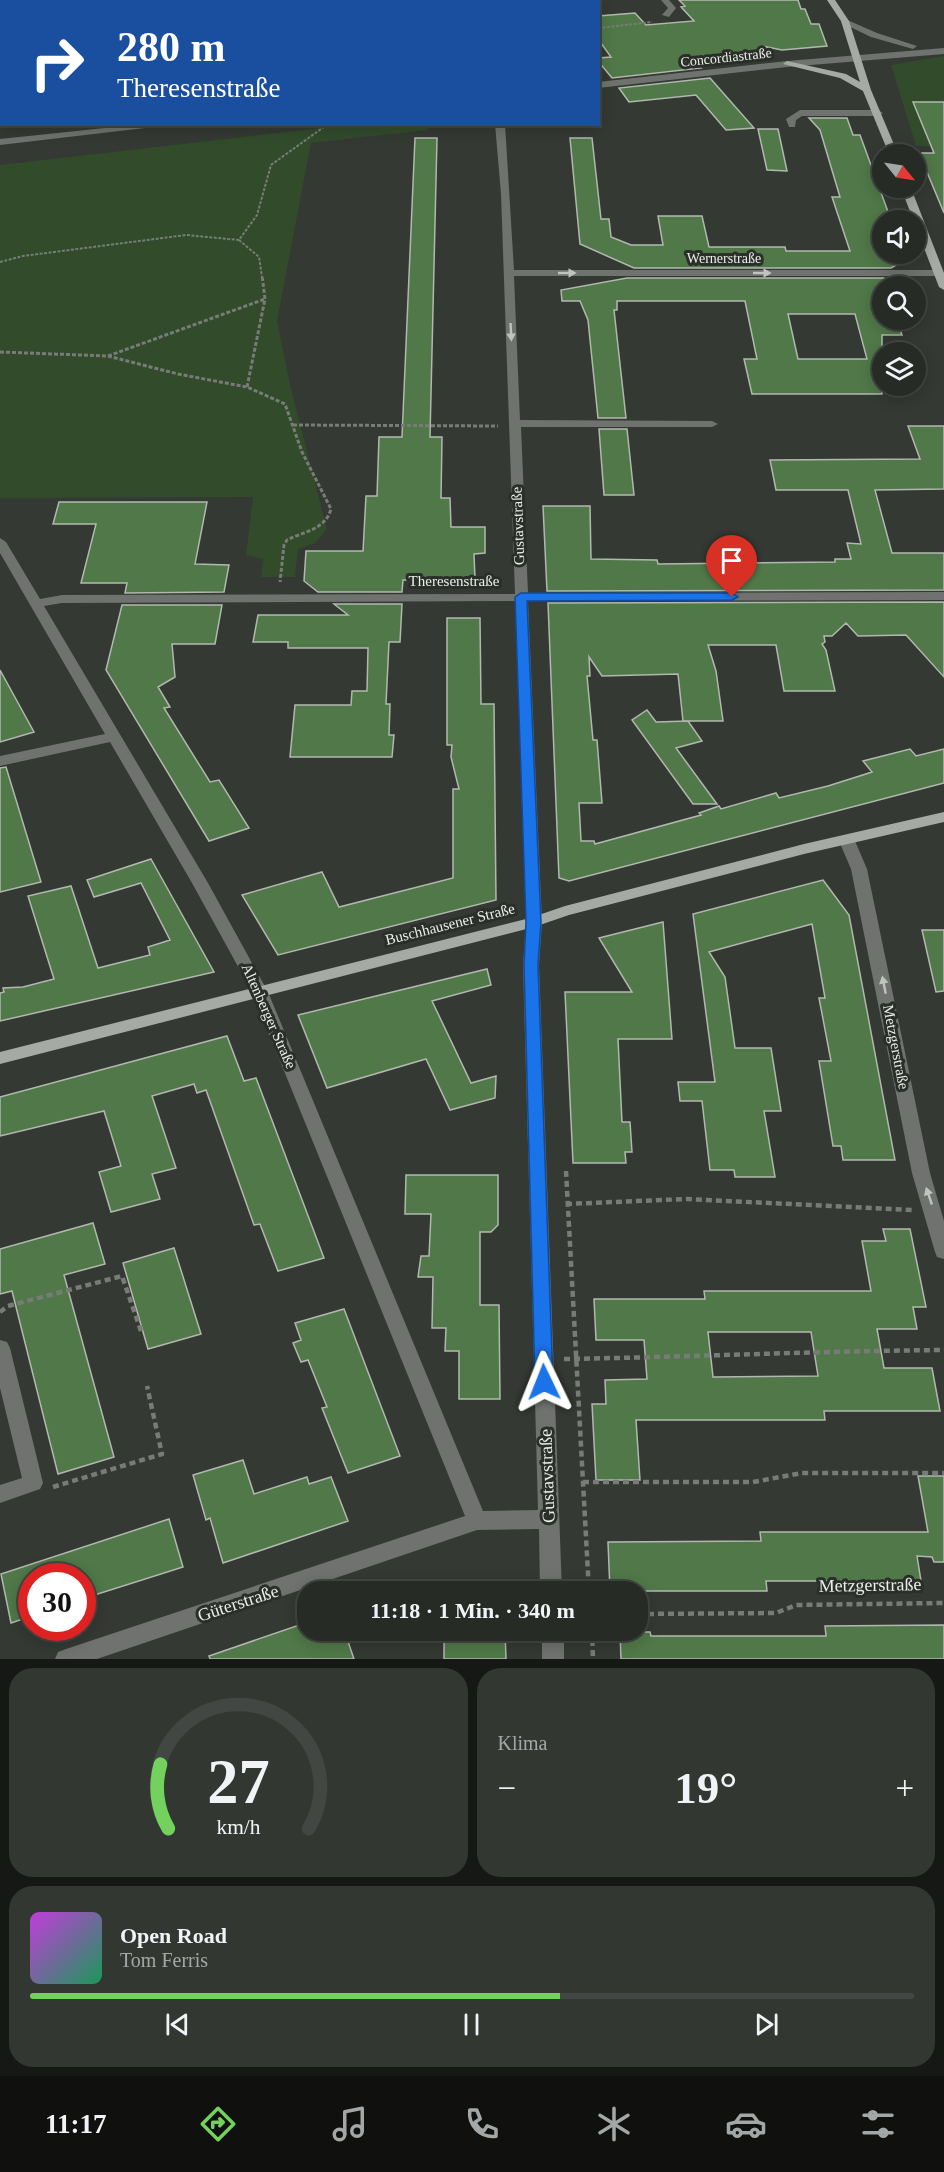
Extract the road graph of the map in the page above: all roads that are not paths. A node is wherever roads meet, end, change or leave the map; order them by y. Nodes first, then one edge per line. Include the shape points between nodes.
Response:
1 (665, 0) edge
2 (831, 0) edge
3 (666, 15) road end
4 (845, 21) junction
5 (944, 43) edge
6 (913, 46) junction
7 (944, 51) edge
8 (855, 54) junction
9 (787, 64) junction
10 (600, 75) edge
11 (600, 85) edge
12 (867, 90) junction
13 (878, 113) junction
14 (792, 125) dead end
15 (83, 126) edge
16 (156, 126) edge
17 (500, 126) edge
18 (0, 135) edge
19 (0, 142) edge
20 (890, 144) edge
21 (910, 198) edge
22 (509, 273) junction
23 (939, 273) junction
24 (944, 286) edge
25 (712, 424) dead end
26 (514, 425) junction
27 (0, 542) edge
28 (944, 596) edge
29 (521, 597) junction
30 (37, 603) junction
31 (115, 736) junction
32 (0, 761) edge
33 (944, 817) edge
34 (847, 842) junction
35 (534, 922) junction
36 (260, 992) junction
37 (0, 1058) edge
38 (944, 1252) edge
39 (0, 1348) edge
40 (0, 1494) edge
41 (549, 1519) junction
42 (477, 1521) junction
43 (551, 1581) edge
44 (553, 1641) edge
45 (66, 1659) edge
46 (553, 1659) edge

1 - 3 street via 672,8
2 - 4 main road
4 - 6 street via 874,35
4 - 8 main road
5 - 6 street
6 - 8 street
7 - 8 street
8 - 9 street, Concordiastraße
8 - 10 street, Concordiastraße
8 - 12 main road
9 - 11 street, Concordiastraße
9 - 12 main road via 843,76
12 - 13 main road
13 - 14 street via 800,114 791,119
13 - 20 main road
15 - 18 street
16 - 19 street
17 - 22 street, Gustavstraße
21 - 23 main road
22 -> 23 street, Wernerstraße
22 -> 26 street, Gustavstraße
23 - 24 main road
25 - 26 street
26 - 29 street, Gustavstraße
27 - 30 street, Altenberger Straße
28 - 29 street, Theresenstraße
29 - 30 street, Theresenstraße via 62,599
29 - 35 street, Gustavstraße
30 - 31 street, Altenberger Straße
31 - 32 street
31 - 36 street, Altenberger Straße
33 - 34 main road, Buschhausener Straße
34 - 35 main road, Buschhausener Straße via 782,854
38 -> 34 street, Metzgerstraße via 921,1173 859,869
35 - 36 main road, Buschhausener Straße
35 - 41 street, Gustavstraße via 531,965
36 - 37 main road, Buschhausener Straße
36 - 42 street, Altenberger Straße
39 - 40 street via 33,1483
41 - 42 street, Güterstraße
41 - 43 street, Gustavstraße
42 - 45 street, Güterstraße
44 - 46 street

